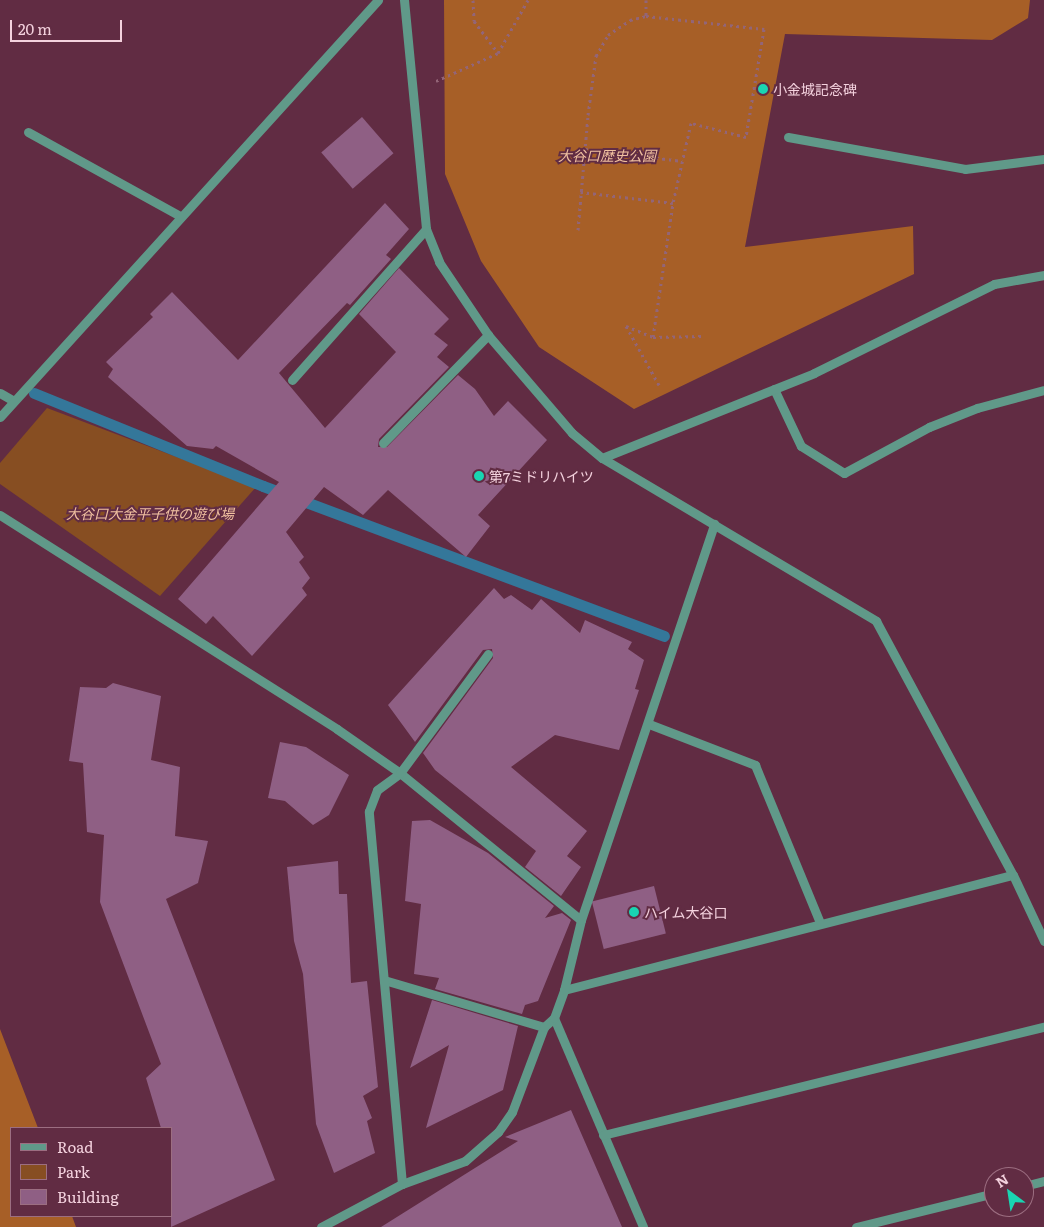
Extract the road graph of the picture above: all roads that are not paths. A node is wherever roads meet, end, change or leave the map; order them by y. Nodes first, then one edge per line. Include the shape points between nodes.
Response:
1 (378, 0) edge
2 (404, 0) edge
3 (28, 132) dead end
4 (788, 137) dead end
5 (1044, 159) edge
6 (180, 216) junction
7 (426, 229) junction
8 (1044, 275) edge
9 (488, 334) junction
10 (292, 380) dead end
11 (774, 389) junction
12 (1044, 390) edge
13 (0, 393) edge
14 (14, 400) junction
15 (0, 417) edge
16 (383, 443) dead end
17 (602, 458) junction
18 (0, 515) edge
19 (714, 524) junction
20 (488, 654) dead end
21 (649, 724) junction
22 (400, 773) junction
23 (1013, 875) junction
24 (581, 920) junction
25 (820, 923) junction
26 (1044, 941) edge
27 (384, 980) junction
28 (564, 990) junction
29 (554, 1018) junction
30 (1044, 1026) edge
31 (544, 1027) junction
32 (603, 1135) junction
33 (402, 1184) junction
34 (984, 1195) edge
35 (321, 1227) edge
36 (643, 1227) edge
37 (856, 1227) edge

1 - 6 street
2 - 7 street
3 - 6 street
4 - 5 street via 965,169
6 - 14 street
7 - 9 street via 439,262
7 - 10 street
8 - 11 street via 994,284
9 - 16 street
9 - 17 street via 572,433
11 - 12 street via 801,446 844,473 929,427 977,408
11 - 17 street
13 - 14 street
14 - 15 street
17 - 19 street
18 - 22 street via 337,729
19 - 21 street
19 - 23 street via 876,621
20 - 22 street
21 - 24 street
21 - 25 street via 755,765
22 - 24 street
22 - 27 street via 378,790 368,810
23 - 25 street
23 - 26 street
24 - 28 street
25 - 28 street
27 - 31 street
27 - 33 street
28 - 29 street
29 - 31 street
29 - 32 street
30 - 32 street
31 - 33 street via 512,1112 498,1132 465,1160
32 - 36 street
33 - 35 street
34 - 37 street

